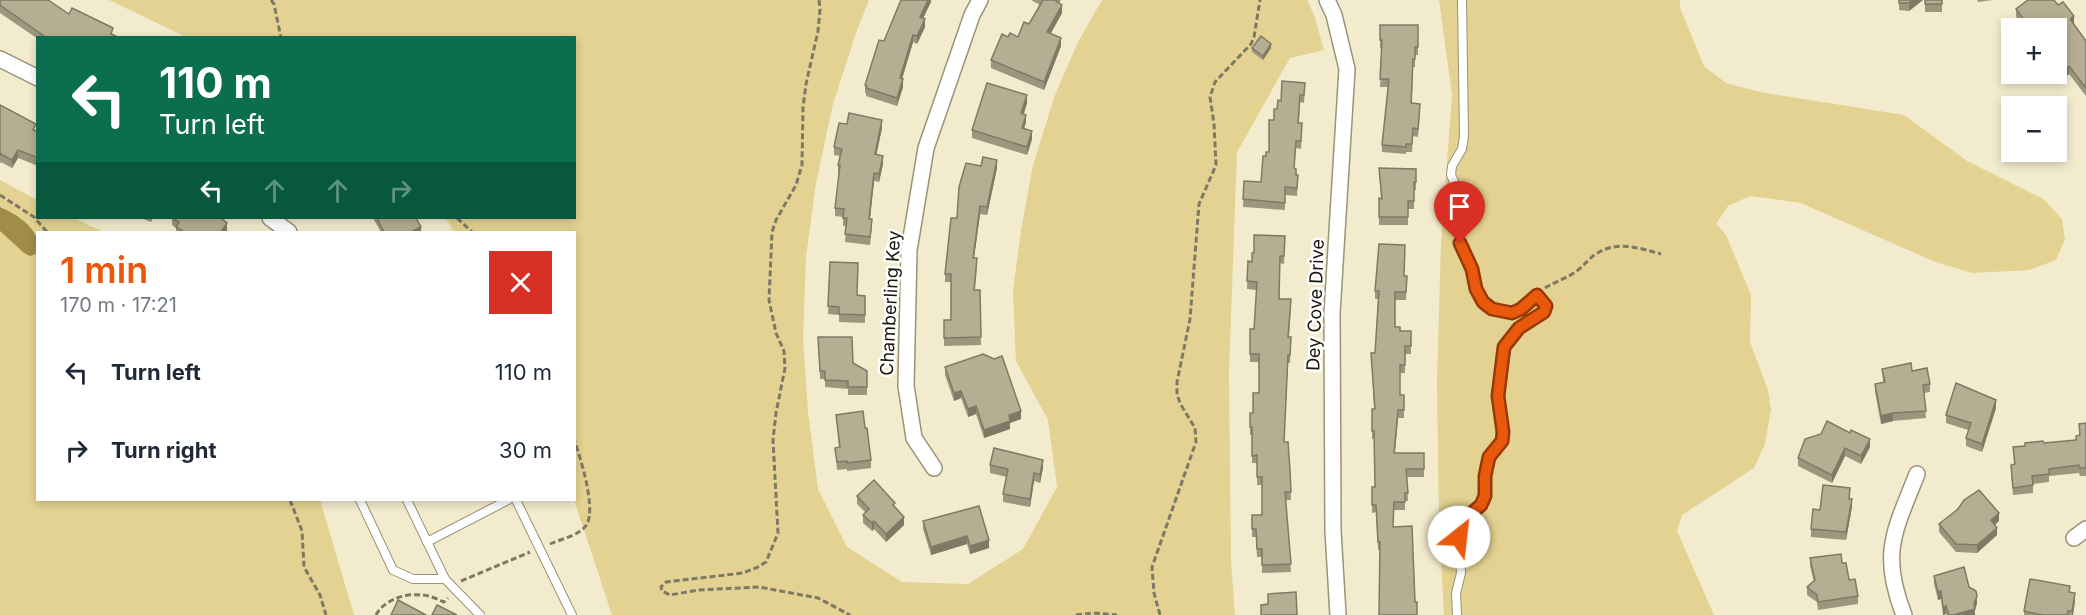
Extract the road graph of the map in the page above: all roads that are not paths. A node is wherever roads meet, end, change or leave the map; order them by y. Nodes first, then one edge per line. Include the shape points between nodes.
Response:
1 (980, 0) edge
2 (1327, 0) edge
3 (1462, 0) edge
4 (0, 59) edge
5 (36, 77) edge
6 (271, 219) edge
7 (288, 231) edge
8 (934, 468) dead end
9 (1917, 474) dead end
10 (360, 501) edge
11 (407, 501) edge
12 (506, 501) edge
13 (516, 501) edge
14 (427, 542) junction
15 (445, 579) junction
16 (480, 615) edge
17 (572, 615) edge
18 (1338, 615) edge
19 (1456, 615) edge
20 (1904, 615) edge

1 - 8 street, Chamberling Key via 926,148 909,250 906,386 914,438
2 - 18 street, Dey Cove Drive via 1347,69 1332,313 1333,531
3 - 19 lane via 1464,136 1451,175 1462,209 1460,243 1476,289 1492,309 1512,313 1537,295 1546,306 1544,312 1519,328 1504,347 1498,396 1502,441 1489,457 1481,505 1467,517 1459,537 1461,573
4 - 5 street
6 - 7 street
9 - 20 street via 1893,536 1890,567
10 - 15 lane via 393,570 413,579
11 - 14 lane
12 - 14 lane
13 - 17 lane
14 - 15 lane
15 - 16 lane

